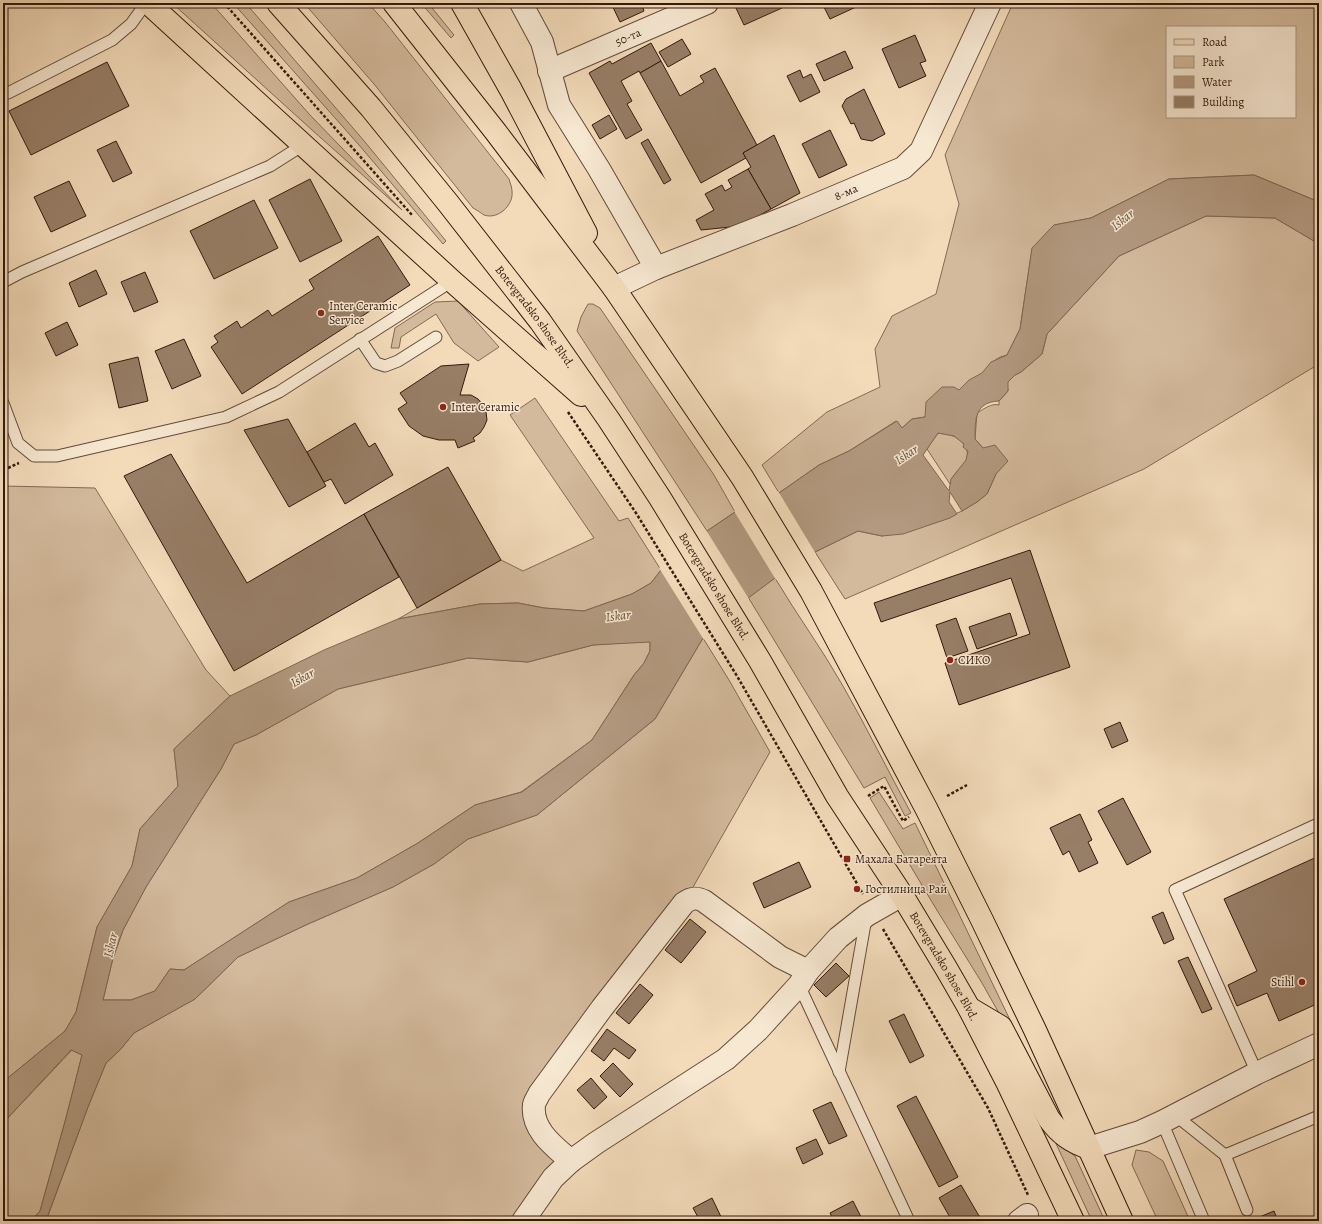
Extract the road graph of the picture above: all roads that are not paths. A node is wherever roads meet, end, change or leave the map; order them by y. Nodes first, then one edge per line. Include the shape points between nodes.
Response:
1 (147, 3) edge
2 (278, 3) edge
3 (394, 3) edge
4 (462, 3) edge
5 (521, 3) edge
6 (707, 3) edge
7 (990, 3) edge
8 (549, 71) junction
9 (8, 93) dead end
10 (303, 145) junction
11 (656, 268) junction
12 (452, 281) junction
13 (3, 282) edge
14 (614, 288) junction
15 (436, 337) dead end
16 (360, 339) junction
17 (3, 403) edge
18 (609, 420) junction
19 (1319, 827) edge
20 (902, 895) junction
21 (870, 914) junction
22 (803, 978) junction
23 (969, 1008) junction
24 (1319, 1044) edge
25 (839, 1072) junction
26 (1257, 1073) junction
27 (1319, 1116) edge
28 (1169, 1118) junction
29 (1089, 1148) junction
30 (1225, 1155) junction
31 (571, 1161) junction
32 (1247, 1210) dead end
33 (523, 1221) edge
34 (909, 1221) edge
35 (1073, 1221) edge
36 (1122, 1221) edge
37 (1204, 1221) edge

1 - 9 lane via 131,24 112,40
1 - 10 main road
2 - 18 main road, Botevgradsko shose Blvd. via 371,108 448,202 540,321
3 - 14 main road
4 - 14 main road via 511,90
5 - 8 street via 542,42
6 - 8 street, 50-та
7 - 11 street, 8-ма via 921,151 903,168
8 - 11 street via 559,105
10 - 12 main road
10 - 13 lane via 270,166
11 - 14 street, 8-ма
12 - 16 lane
12 - 18 main road
14 - 29 main road via 742,477 811,591 982,920
15 - 16 lane via 398,361 385,366 376,363
16 - 17 lane via 279,392 226,417 57,456 34,456 18,443
18 - 20 main road, Botevgradsko shose Blvd. via 760,661 837,796
19 - 26 lane via 1318,824 1175,890
20 - 21 street
20 - 23 main road, Botevgradsko shose Blvd.
21 - 22 street via 838,938
21 - 25 lane
22 - 25 lane
22 - 31 street via 758,1030 726,1059
22 - 31 street via 780,957 704,901 698,898 684,903 602,1008 539,1094 534,1105 540,1131
23 - 29 main road via 1001,1026 1049,1119 1066,1138
23 - 35 main road, Botevgradsko shose Blvd.
24 - 26 street
25 - 34 lane
26 - 28 street
27 - 30 lane
28 - 29 street via 1140,1132
28 - 30 lane
28 - 37 lane
29 - 36 main road
30 - 32 lane
31 - 33 street via 553,1178

